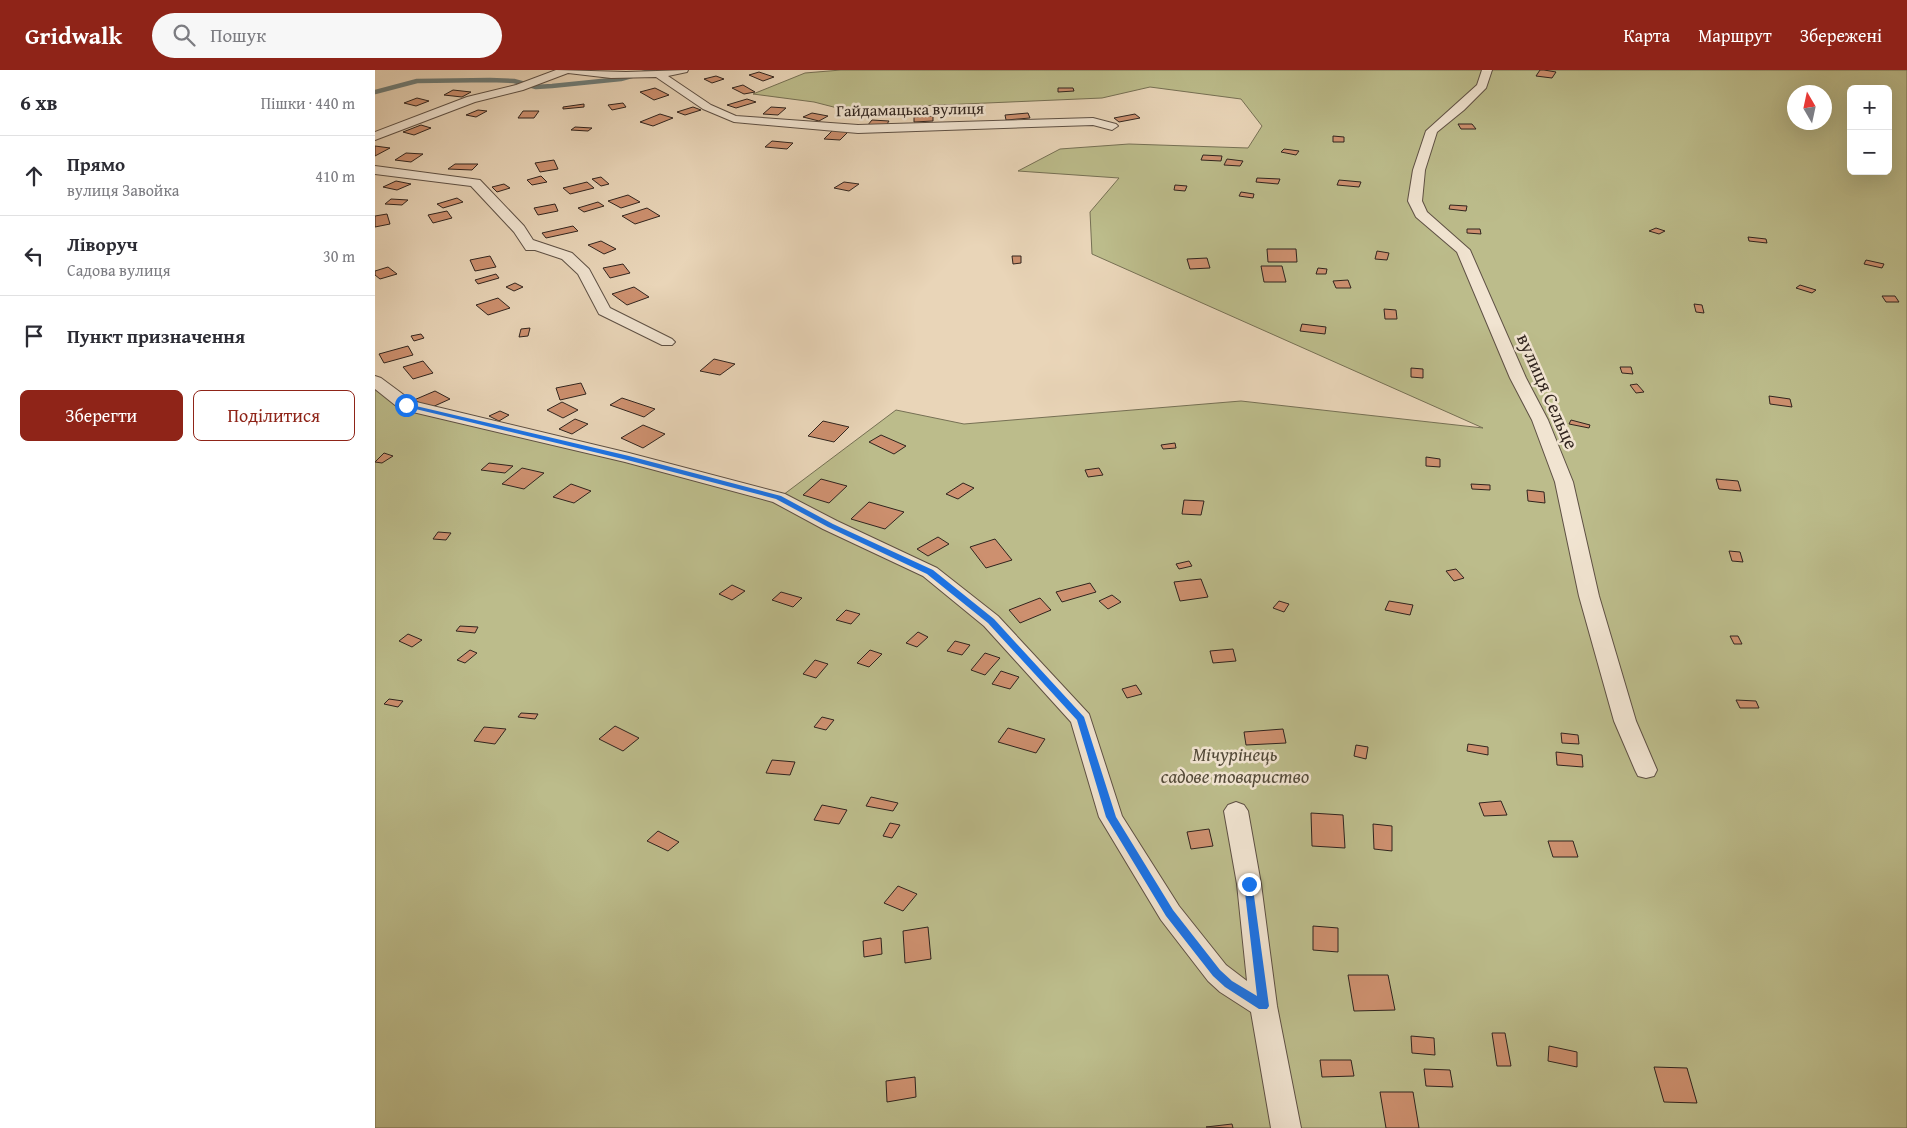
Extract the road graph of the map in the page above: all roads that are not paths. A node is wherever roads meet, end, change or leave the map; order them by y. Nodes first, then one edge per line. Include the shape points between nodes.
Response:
1 (567, 70) edge
2 (683, 70) edge
3 (1487, 70) edge
4 (659, 74) junction
5 (1112, 126) dead end
6 (375, 136) edge
7 (375, 170) edge
8 (667, 342) dead end
9 (375, 381) edge
10 (1646, 770) dead end
11 (1236, 811) dead end
12 (1263, 1006) junction
13 (1286, 1128) edge

1 - 4 street
1 - 6 street via 519,88 471,99
2 - 4 street
3 - 10 street, вулиця Сельце via 1482,86 1432,131 1419,170 1415,201 1421,214 1463,250 1540,420 1564,482 1589,596 1625,721
4 - 5 street, Гайдамацька вулиця via 707,107 734,118 858,129 1093,121
7 - 8 street via 475,183 519,229 529,245 567,256 585,272 604,311
9 - 12 street via 406,405 629,458 779,498 930,572 991,621 1081,719 1111,817 1169,913 1217,973
11 - 12 street via 1249,884
12 - 13 street

